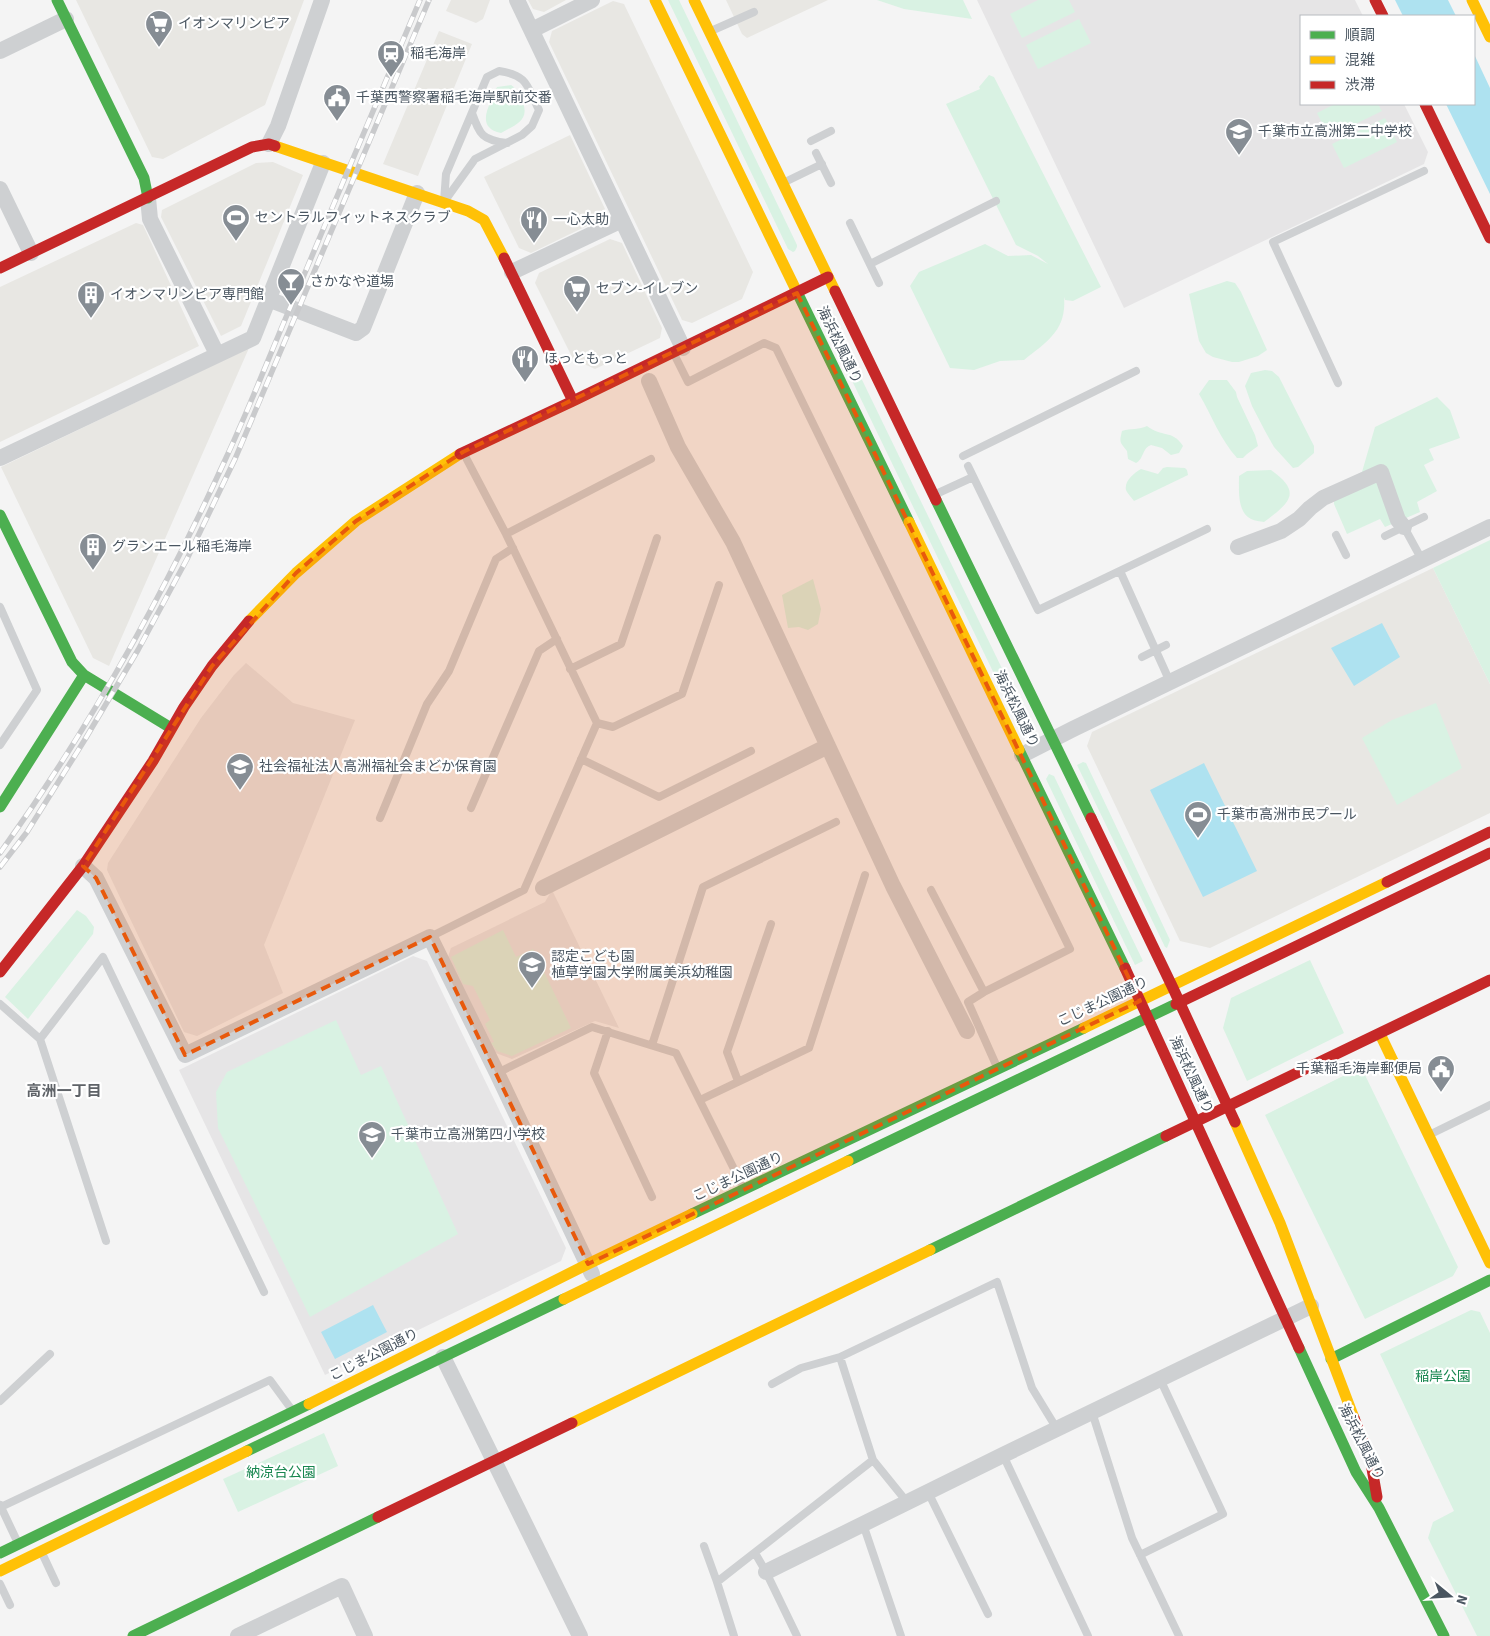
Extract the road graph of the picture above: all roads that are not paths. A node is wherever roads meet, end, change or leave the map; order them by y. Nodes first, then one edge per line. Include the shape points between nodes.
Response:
1 (57, 0) edge
2 (322, 0) edge
3 (517, 0) edge
4 (592, 0) edge
5 (655, 0) edge
6 (694, 0) edge
7 (1375, 0) edge
8 (1472, 0) edge
9 (754, 12) dead end
10 (1382, 15) edge
11 (66, 19) junction
12 (532, 30) junction
13 (709, 32) junction
14 (1490, 37) edge
15 (0, 51) edge
16 (1425, 105) edge
17 (472, 112) junction
18 (831, 131) dead end
19 (811, 141) dead end
20 (507, 143) junction
21 (269, 144) junction
22 (816, 152) dead end
23 (323, 163) junction
24 (822, 164) junction
25 (1424, 171) dead end
26 (831, 183) dead end
27 (782, 184) junction
28 (0, 189) edge
29 (417, 193) junction
30 (148, 198) junction
31 (996, 201) dead end
32 (444, 202) junction
33 (622, 220) junction
34 (850, 223) dead end
35 (1490, 238) edge
36 (31, 253) junction
37 (870, 264) junction
38 (0, 268) edge
39 (512, 272) junction
40 (828, 277) junction
41 (879, 283) dead end
42 (796, 292) junction
43 (268, 299) junction
44 (678, 350) junction
45 (217, 354) junction
46 (1136, 372) dead end
47 (649, 381) dead end
48 (1338, 383) dead end
49 (573, 401) junction
50 (463, 452) junction
51 (963, 456) dead end
52 (0, 458) edge
53 (651, 459) dead end
54 (968, 466) dead end
55 (973, 477) junction
56 (934, 495) junction
57 (0, 515) edge
58 (1424, 517) dead end
59 (1404, 526) junction
60 (1490, 527) edge
61 (1207, 529) dead end
62 (506, 534) junction
63 (1336, 535) dead end
64 (1386, 536) dead end
65 (657, 538) dead end
66 (1238, 547) dead end
67 (513, 548) junction
68 (1346, 555) dead end
69 (1422, 560) junction
70 (1120, 571) junction
71 (719, 585) dead end
72 (0, 607) edge
73 (557, 639) junction
74 (1166, 645) dead end
75 (1155, 650) junction
76 (1142, 657) dead end
77 (570, 669) junction
78 (84, 675) junction
79 (1170, 682) junction
80 (597, 723) junction
81 (171, 728) junction
82 (1052, 740) junction
83 (0, 745) edge
84 (828, 746) junction
85 (751, 751) dead end
86 (1022, 755) junction
87 (581, 759) junction
88 (2, 800) edge
89 (471, 808) dead end
90 (380, 818) dead end
91 (836, 822) dead end
92 (1490, 832) edge
93 (1490, 853) edge
94 (83, 866) junction
95 (865, 875) dead end
96 (543, 888) dead end
97 (931, 890) dead end
98 (770, 924) dead end
99 (430, 936) junction
100 (0, 972) edge
101 (1490, 980) edge
102 (1172, 986) junction
103 (984, 992) junction
104 (1140, 1001) junction
105 (1179, 1002) junction
106 (0, 1004) edge
107 (1148, 1017) junction
108 (608, 1031) junction
109 (967, 1031) dead end
110 (1380, 1034) junction
111 (40, 1039) junction
112 (652, 1045) junction
113 (998, 1069) junction
114 (497, 1073) junction
115 (738, 1081) junction
116 (700, 1100) junction
117 (1490, 1105) edge
118 (1228, 1107) junction
119 (1196, 1122) junction
120 (1429, 1135) junction
121 (744, 1190) junction
122 (652, 1197) dead end
123 (106, 1241) dead end
124 (1490, 1262) edge
125 (588, 1264) junction
126 (1490, 1280) edge
127 (597, 1284) junction
128 (264, 1292) dead end
129 (1311, 1306) junction
130 (1286, 1318) junction
131 (50, 1354) dead end
132 (444, 1357) junction
133 (840, 1357) junction
134 (1331, 1359) junction
135 (1160, 1379) junction
136 (772, 1384) dead end
137 (0, 1401) edge
138 (293, 1412) junction
139 (1092, 1412) junction
140 (302, 1426) junction
141 (1057, 1429) junction
142 (1003, 1455) junction
143 (873, 1460) junction
144 (494, 1461) junction
145 (928, 1492) junction
146 (907, 1502) junction
147 (1, 1506) edge
148 (1380, 1508) junction
149 (863, 1524) junction
150 (18, 1544) junction
151 (704, 1546) dead end
152 (41, 1552) junction
153 (0, 1553) edge
154 (755, 1553) junction
155 (1140, 1556) junction
156 (25, 1560) junction
157 (0, 1571) edge
158 (766, 1572) junction
159 (717, 1582) junction
160 (56, 1583) dead end
161 (0, 1584) edge
162 (10, 1605) dead end
163 (988, 1614) dead end
164 (133, 1636) edge
165 (238, 1636) edge
166 (366, 1636) edge
167 (580, 1636) edge
168 (734, 1636) edge
169 (797, 1636) edge
170 (901, 1636) edge
171 (1088, 1636) edge
172 (1180, 1636) edge
173 (1444, 1636) edge

1 - 11 street
2 - 21 street via 282,116
3 - 12 street
4 - 12 street
5 - 42 street, 海浜松風通り
6 - 13 street, 海浜松風通り
7 - 10 street
8 - 14 street
9 - 13 lane
11 - 15 street
11 - 30 street via 144,178
12 - 33 street
13 - 27 street, 海浜松風通り
16 - 35 street
17 - 20 lane via 483,136
17 - 20 lane via 487,77 499,71 514,73 524,80 539,110 532,126
17 - 32 lane via 446,174
18 - 19 lane
20 - 32 lane via 475,159
21 - 23 street
21 - 30 street via 252,147
22 - 24 lane
23 - 29 street
23 - 43 street
24 - 26 lane
24 - 27 lane
25 - 48 lane via 1273,242
27 - 40 street, 海浜松風通り
28 - 36 street
29 - 32 street
29 - 43 street via 363,328 356,333
30 - 36 street
30 - 45 street via 150,219
31 - 37 lane
32 - 39 street via 468,210 484,220
33 - 39 street
33 - 44 street
34 - 37 lane
36 - 38 street
37 - 41 lane
39 - 49 street
40 - 42 street
40 - 56 street, 海浜松風通り
42 - 44 street
42 - 86 street, 海浜松風通り
43 - 45 street via 253,338
44 - 49 street
44 - 103 lane via 688,382 764,343 776,348 1070,949
45 - 52 street
46 - 51 lane
47 - 84 street via 678,447 733,542
49 - 50 street
50 - 62 lane
50 - 81 street via 356,521 296,573 212,666
53 - 62 lane
54 - 55 lane
55 - 56 lane
55 - 70 lane via 1038,610
56 - 82 street, 海浜松風通り
57 - 78 street via 72,662
58 - 59 lane
59 - 64 lane
59 - 66 street via 1398,520 1380,472 1323,498 1281,530
59 - 69 lane
60 - 69 street
61 - 70 lane
62 - 67 lane
63 - 68 lane
65 - 77 lane via 621,644
67 - 73 lane
67 - 90 lane via 496,559 448,671 427,704
69 - 79 street
70 - 75 lane
71 - 80 lane via 682,694 613,727
72 - 83 lane via 37,690
73 - 77 lane
73 - 89 lane via 540,651
74 - 75 lane
75 - 76 lane
75 - 79 lane
77 - 80 lane
78 - 81 street
78 - 88 street
79 - 82 street
80 - 87 lane
81 - 94 street via 153,761
82 - 86 street
82 - 102 street, 海浜松風通り
84 - 96 street
84 - 109 street via 893,886
85 - 87 lane via 659,797
86 - 104 street, 海浜松風通り
87 - 99 lane via 524,890
91 - 112 lane via 703,887
92 - 102 street, こじま公園通り
93 - 105 street
94 - 99 street via 96,878 185,1055
94 - 100 street
95 - 115 lane via 809,1048
97 - 103 lane
98 - 115 lane via 727,1052
99 - 114 street
101 - 110 street
102 - 104 street, こじま公園通り
102 - 105 street, 海浜松風通り
103 - 113 lane via 968,1002
104 - 107 street, 海浜松風通り
104 - 113 street, こじま公園通り
105 - 107 street
105 - 118 street, 海浜松風通り
106 - 111 lane
107 - 119 street, 海浜松風通り
107 - 127 street
108 - 112 lane
108 - 114 lane via 592,1026
108 - 122 lane via 594,1073
110 - 118 street
110 - 120 street
111 - 123 lane
111 - 128 lane via 103,957
112 - 116 lane via 676,1053
113 - 121 street, こじま公園通り
114 - 125 street
115 - 116 lane
116 - 121 lane
117 - 120 lane
118 - 119 street
118 - 129 street, 海浜松風通り via 1280,1223
119 - 130 street, 海浜松風通り
119 - 144 street
120 - 124 street
121 - 125 street, こじま公園通り
125 - 127 street
125 - 138 street, こじま公園通り
126 - 134 street
127 - 132 street
129 - 130 street
129 - 134 street, 海浜松風通り
130 - 135 street
130 - 148 street, 海浜松風通り via 1356,1472
131 - 137 lane
132 - 140 street
132 - 144 street
133 - 136 lane via 801,1368
133 - 141 lane via 997,1282 1032,1388
133 - 143 lane
134 - 148 street, 海浜松風通り via 1371,1463
135 - 139 street
135 - 155 lane via 1223,1514
138 - 140 lane
138 - 147 lane via 270,1380
138 - 150 street, こじま公園通り
139 - 141 street
139 - 155 lane
140 - 152 street
141 - 142 street
142 - 145 street
142 - 171 lane
143 - 146 lane
143 - 154 lane
144 - 164 street
144 - 167 street
145 - 146 street
145 - 163 lane
146 - 149 street
147 - 150 lane
148 - 173 street
149 - 158 street
149 - 170 lane
150 - 153 street, こじま公園通り
150 - 156 lane
151 - 159 lane
152 - 156 street
152 - 160 lane
154 - 158 lane
154 - 159 lane
155 - 172 lane
156 - 157 street
158 - 169 lane
159 - 168 lane
161 - 162 lane
165 - 166 street via 342,1586

